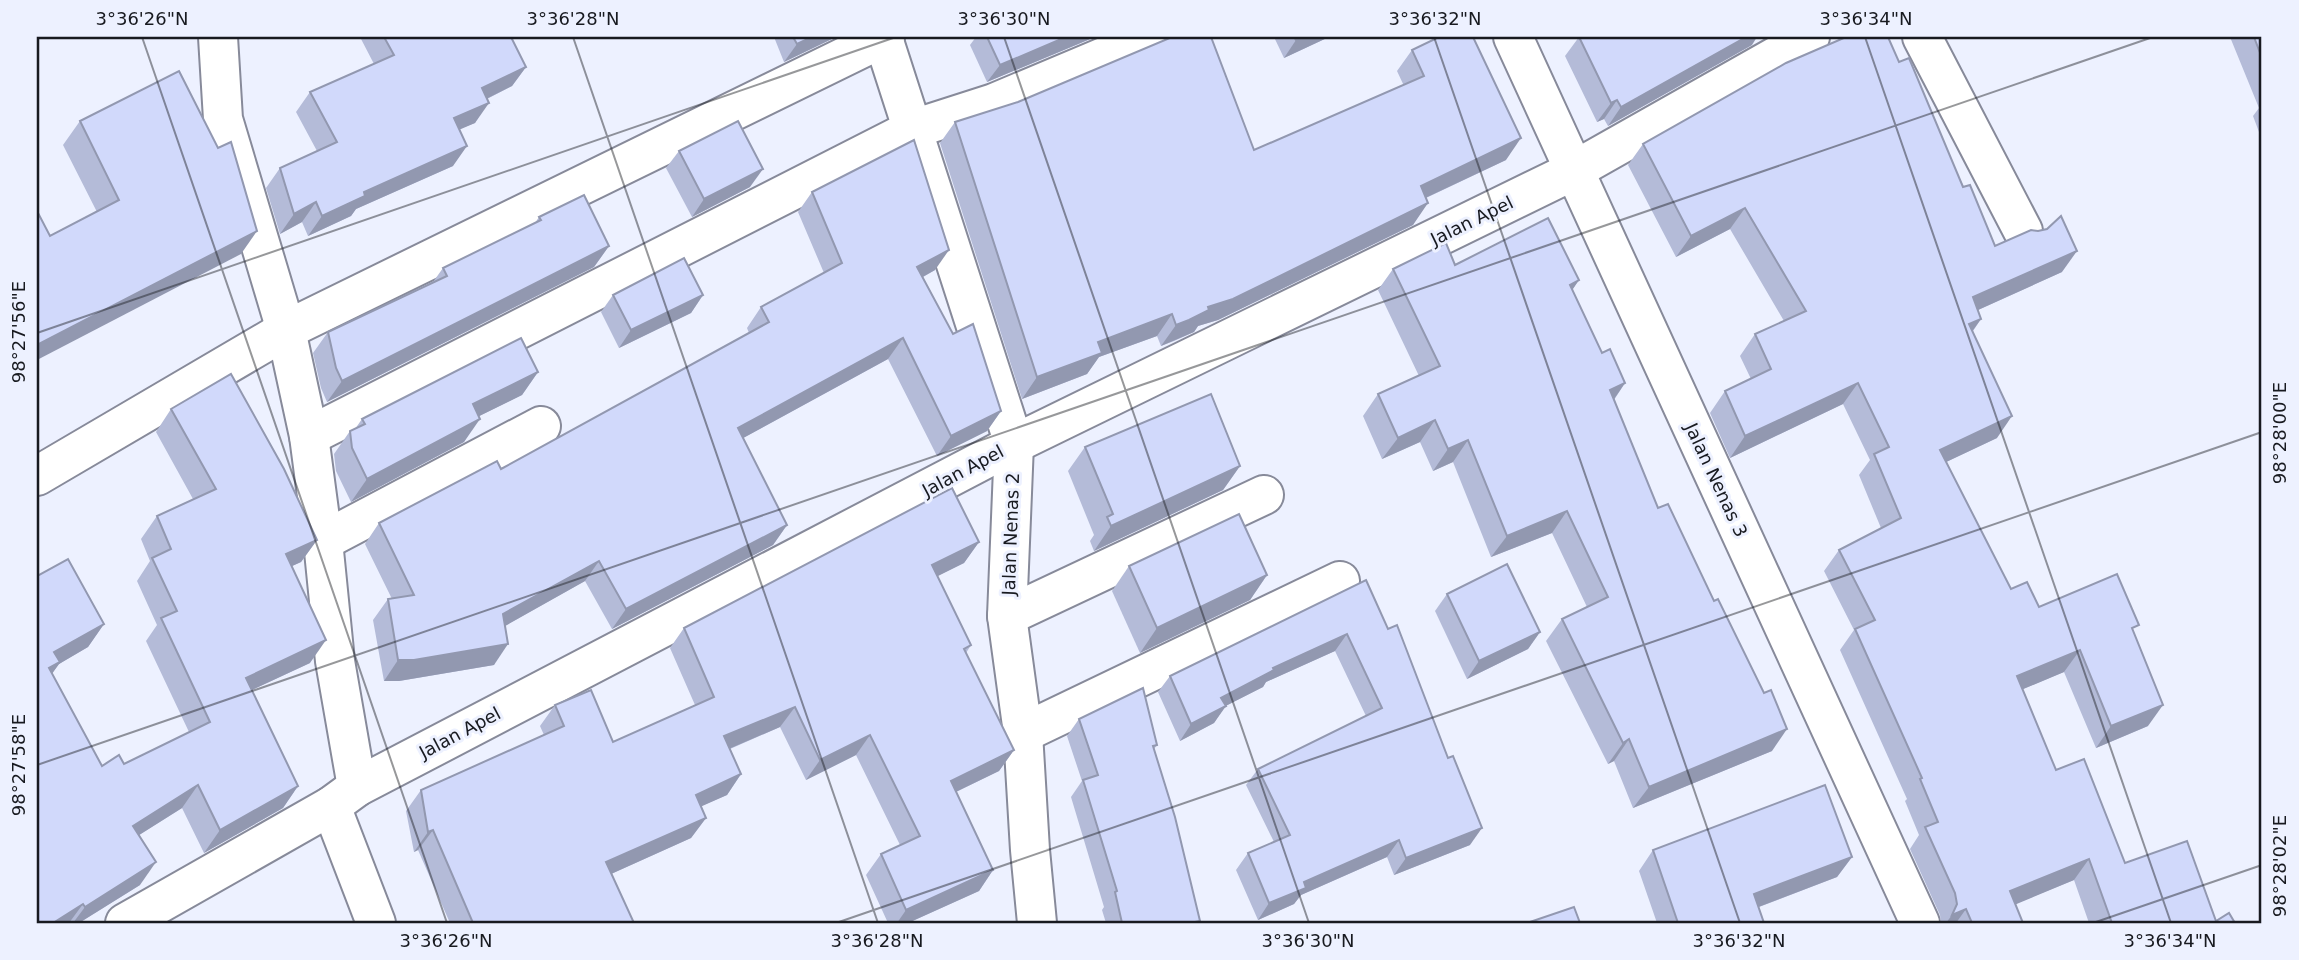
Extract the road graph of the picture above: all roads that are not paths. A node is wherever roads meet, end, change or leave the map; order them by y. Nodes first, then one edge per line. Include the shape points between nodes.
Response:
1 (218, 37) edge
2 (1151, 37) edge
3 (1513, 37) edge
4 (1810, 37) edge
5 (1922, 37) edge
6 (884, 38) edge
7 (913, 128) junction
8 (1573, 171) junction
9 (2023, 231) edge
10 (286, 330) junction
11 (541, 426) dead end
12 (309, 436) junction
13 (1014, 444) junction
14 (37, 476) edge
15 (1264, 495) dead end
16 (323, 541) junction
17 (1340, 581) dead end
18 (1007, 616) junction
19 (1023, 733) junction
20 (344, 797) junction
21 (125, 923) edge
22 (376, 923) edge
23 (1037, 923) edge
24 (1920, 923) edge

1 - 10 street via 223,119
2 - 7 street via 994,103
3 - 8 street, Jalan Nenas 3
4 - 8 street, Jalan Apel
5 - 9 street
6 - 7 street, Jalan Nenas 2
6 - 10 street
7 - 12 street
7 - 13 street, Jalan Nenas 2
8 - 13 street, Jalan Apel
8 - 24 street, Jalan Nenas 3
10 - 12 street
10 - 14 street
11 - 16 street
12 - 16 street
13 - 18 street, Jalan Nenas 2
13 - 20 street, Jalan Apel
15 - 18 street
16 - 20 street
17 - 19 street
18 - 19 street, Jalan Nenas 2
19 - 23 street, Jalan Nenas 2
20 - 21 street, Jalan Apel
20 - 22 street

